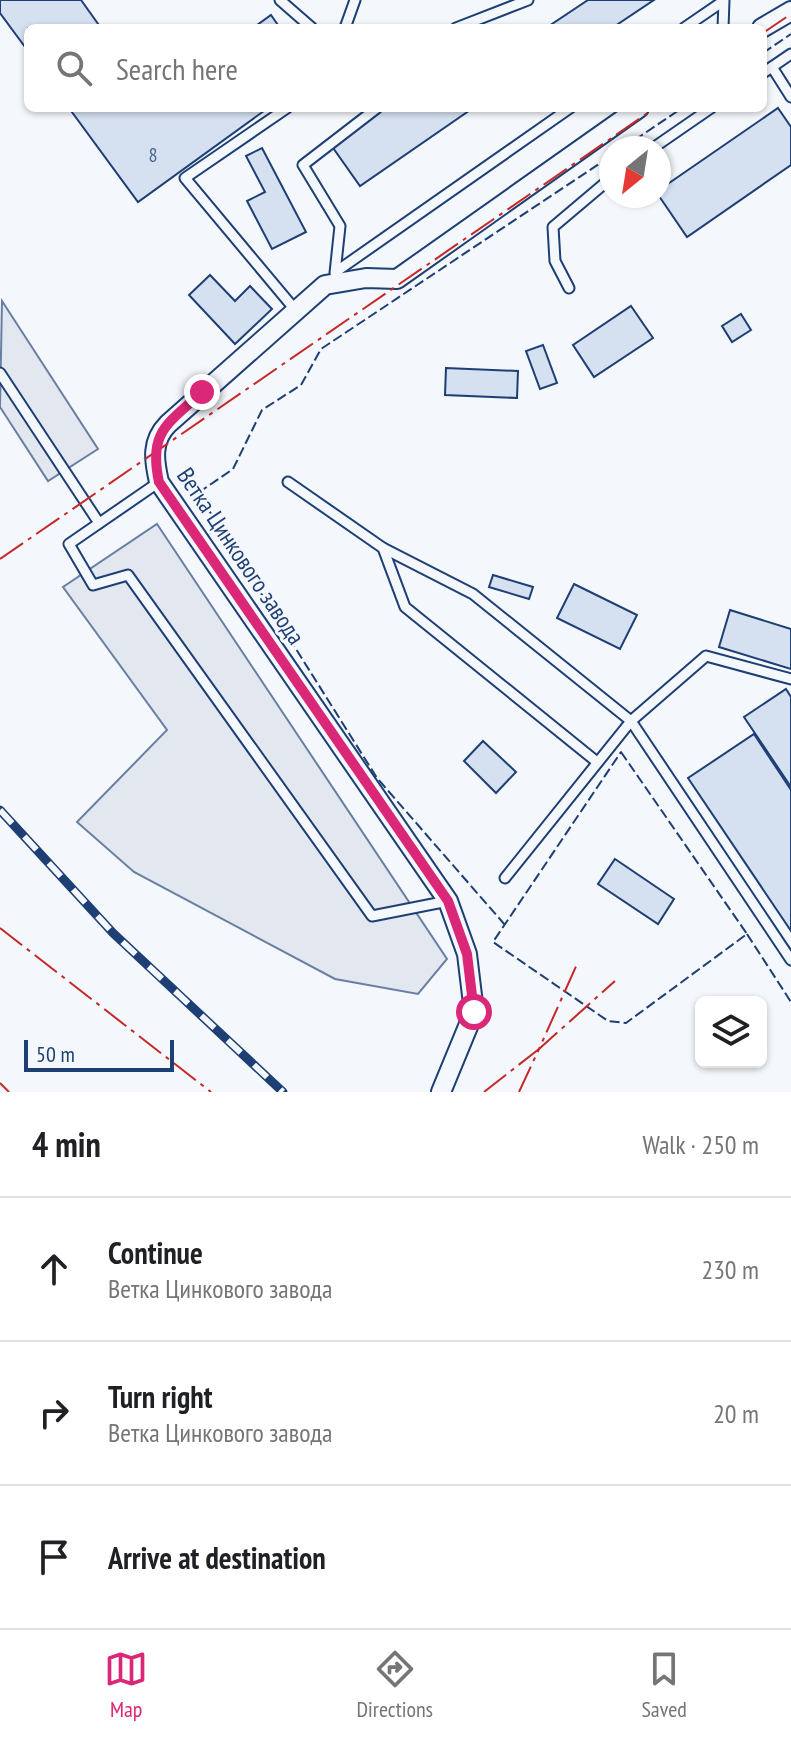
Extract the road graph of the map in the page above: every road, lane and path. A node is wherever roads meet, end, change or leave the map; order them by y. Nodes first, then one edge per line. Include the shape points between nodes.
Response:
1 (280, 0) edge
2 (355, 0) edge
3 (528, 0) edge
4 (723, 1) edge
5 (791, 11) edge
6 (307, 24) edge
7 (346, 24) edge
8 (466, 24) edge
9 (690, 24) edge
10 (723, 24) edge
11 (767, 25) edge
12 (791, 54) edge
13 (768, 70) edge
14 (791, 97) edge
15 (281, 112) edge
16 (372, 112) edge
17 (564, 112) edge
18 (633, 112) edge
19 (705, 112) edge
20 (670, 136) edge
21 (599, 188) edge
22 (331, 278) junction
23 (569, 288) dead end
24 (297, 312) junction
25 (0, 373) edge
26 (159, 482) junction
27 (288, 482) dead end
28 (99, 523) junction
29 (383, 548) junction
30 (791, 679) edge
31 (631, 721) junction
32 (597, 762) junction
33 (505, 878) dead end
34 (448, 901) junction
35 (791, 960) edge
36 (441, 1092) edge

1 - 6 lane
2 - 7 lane
3 - 8 lane
4 - 9 lane
4 - 10 lane
5 - 11 street
12 - 13 lane
13 - 14 lane
15 - 24 lane via 185,178
16 - 22 lane via 303,165 340,226
17 - 22 lane
18 - 22 street via 397,279
19 - 20 lane
21 - 23 lane via 553,227 555,261
22 - 24 street, Ветка Цинкового завода
24 - 26 street, Ветка Цинкового завода via 159,433 153,457
25 - 28 lane
26 - 28 lane
26 - 34 street, Ветка Цинкового завода
27 - 29 lane
28 - 34 lane via 69,544 93,585 128,575 372,916
29 - 31 lane via 473,594
29 - 32 lane via 405,607
30 - 31 lane via 706,656
31 - 32 lane
31 - 35 lane
32 - 33 lane
34 - 36 street, Ветка Цинкового завода via 467,954 474,1012

